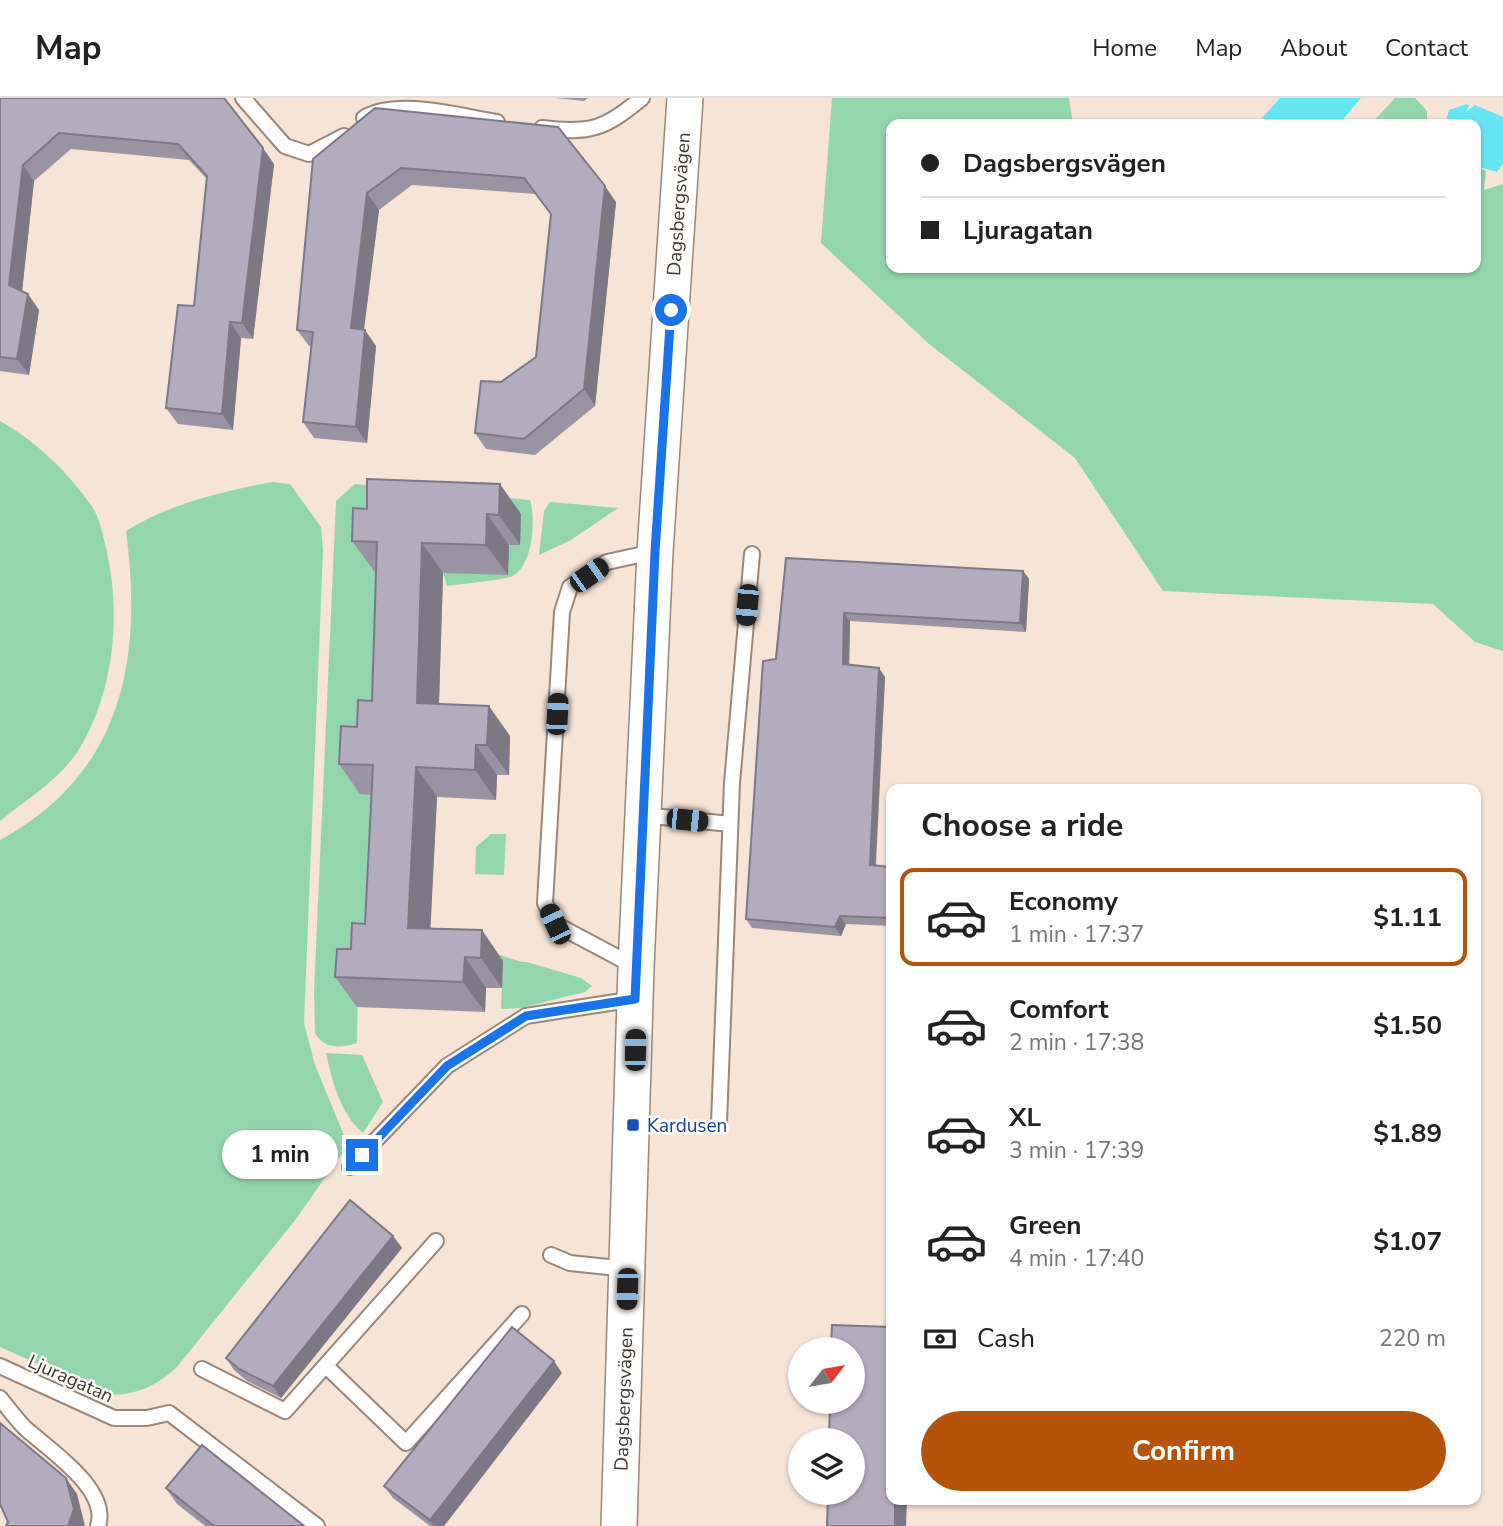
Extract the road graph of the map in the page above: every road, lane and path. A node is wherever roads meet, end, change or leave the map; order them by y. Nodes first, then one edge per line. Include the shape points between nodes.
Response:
1 (243, 98) edge
2 (642, 98) edge
3 (685, 98) edge
4 (376, 103) edge
5 (655, 552) junction
6 (752, 554) dead end
7 (643, 815) junction
8 (730, 824) junction
9 (636, 983) junction
10 (719, 1123) dead end
11 (350, 1167) dead end
12 (436, 1241) dead end
13 (551, 1255) dead end
14 (627, 1269) junction
15 (522, 1314) dead end
16 (0, 1366) edge
17 (326, 1366) junction
18 (202, 1369) dead end
19 (0, 1398) edge
20 (98, 1526) edge
21 (317, 1526) edge
22 (619, 1526) edge

1 - 4 lane via 285,146 309,154 326,147
2 - 4 lane via 619,117 588,131
3 - 5 street, Dagsbergsvägen
5 - 7 street, Dagsbergsvägen
5 - 9 lane via 607,562 570,587 562,612 545,903 555,924
6 - 8 lane
7 - 8 lane
7 - 9 street, Dagsbergsvägen
8 - 10 lane
9 - 11 lane via 526,1016 447,1066
9 - 14 street, Dagsbergsvägen
12 - 17 lane
13 - 14 lane via 570,1263
14 - 22 street, Dagsbergsvägen
15 - 17 lane via 406,1443
16 - 21 lane, Ljuragatan via 114,1418 169,1413
17 - 18 lane via 285,1411
19 - 20 lane via 23,1426 79,1474 92,1494

